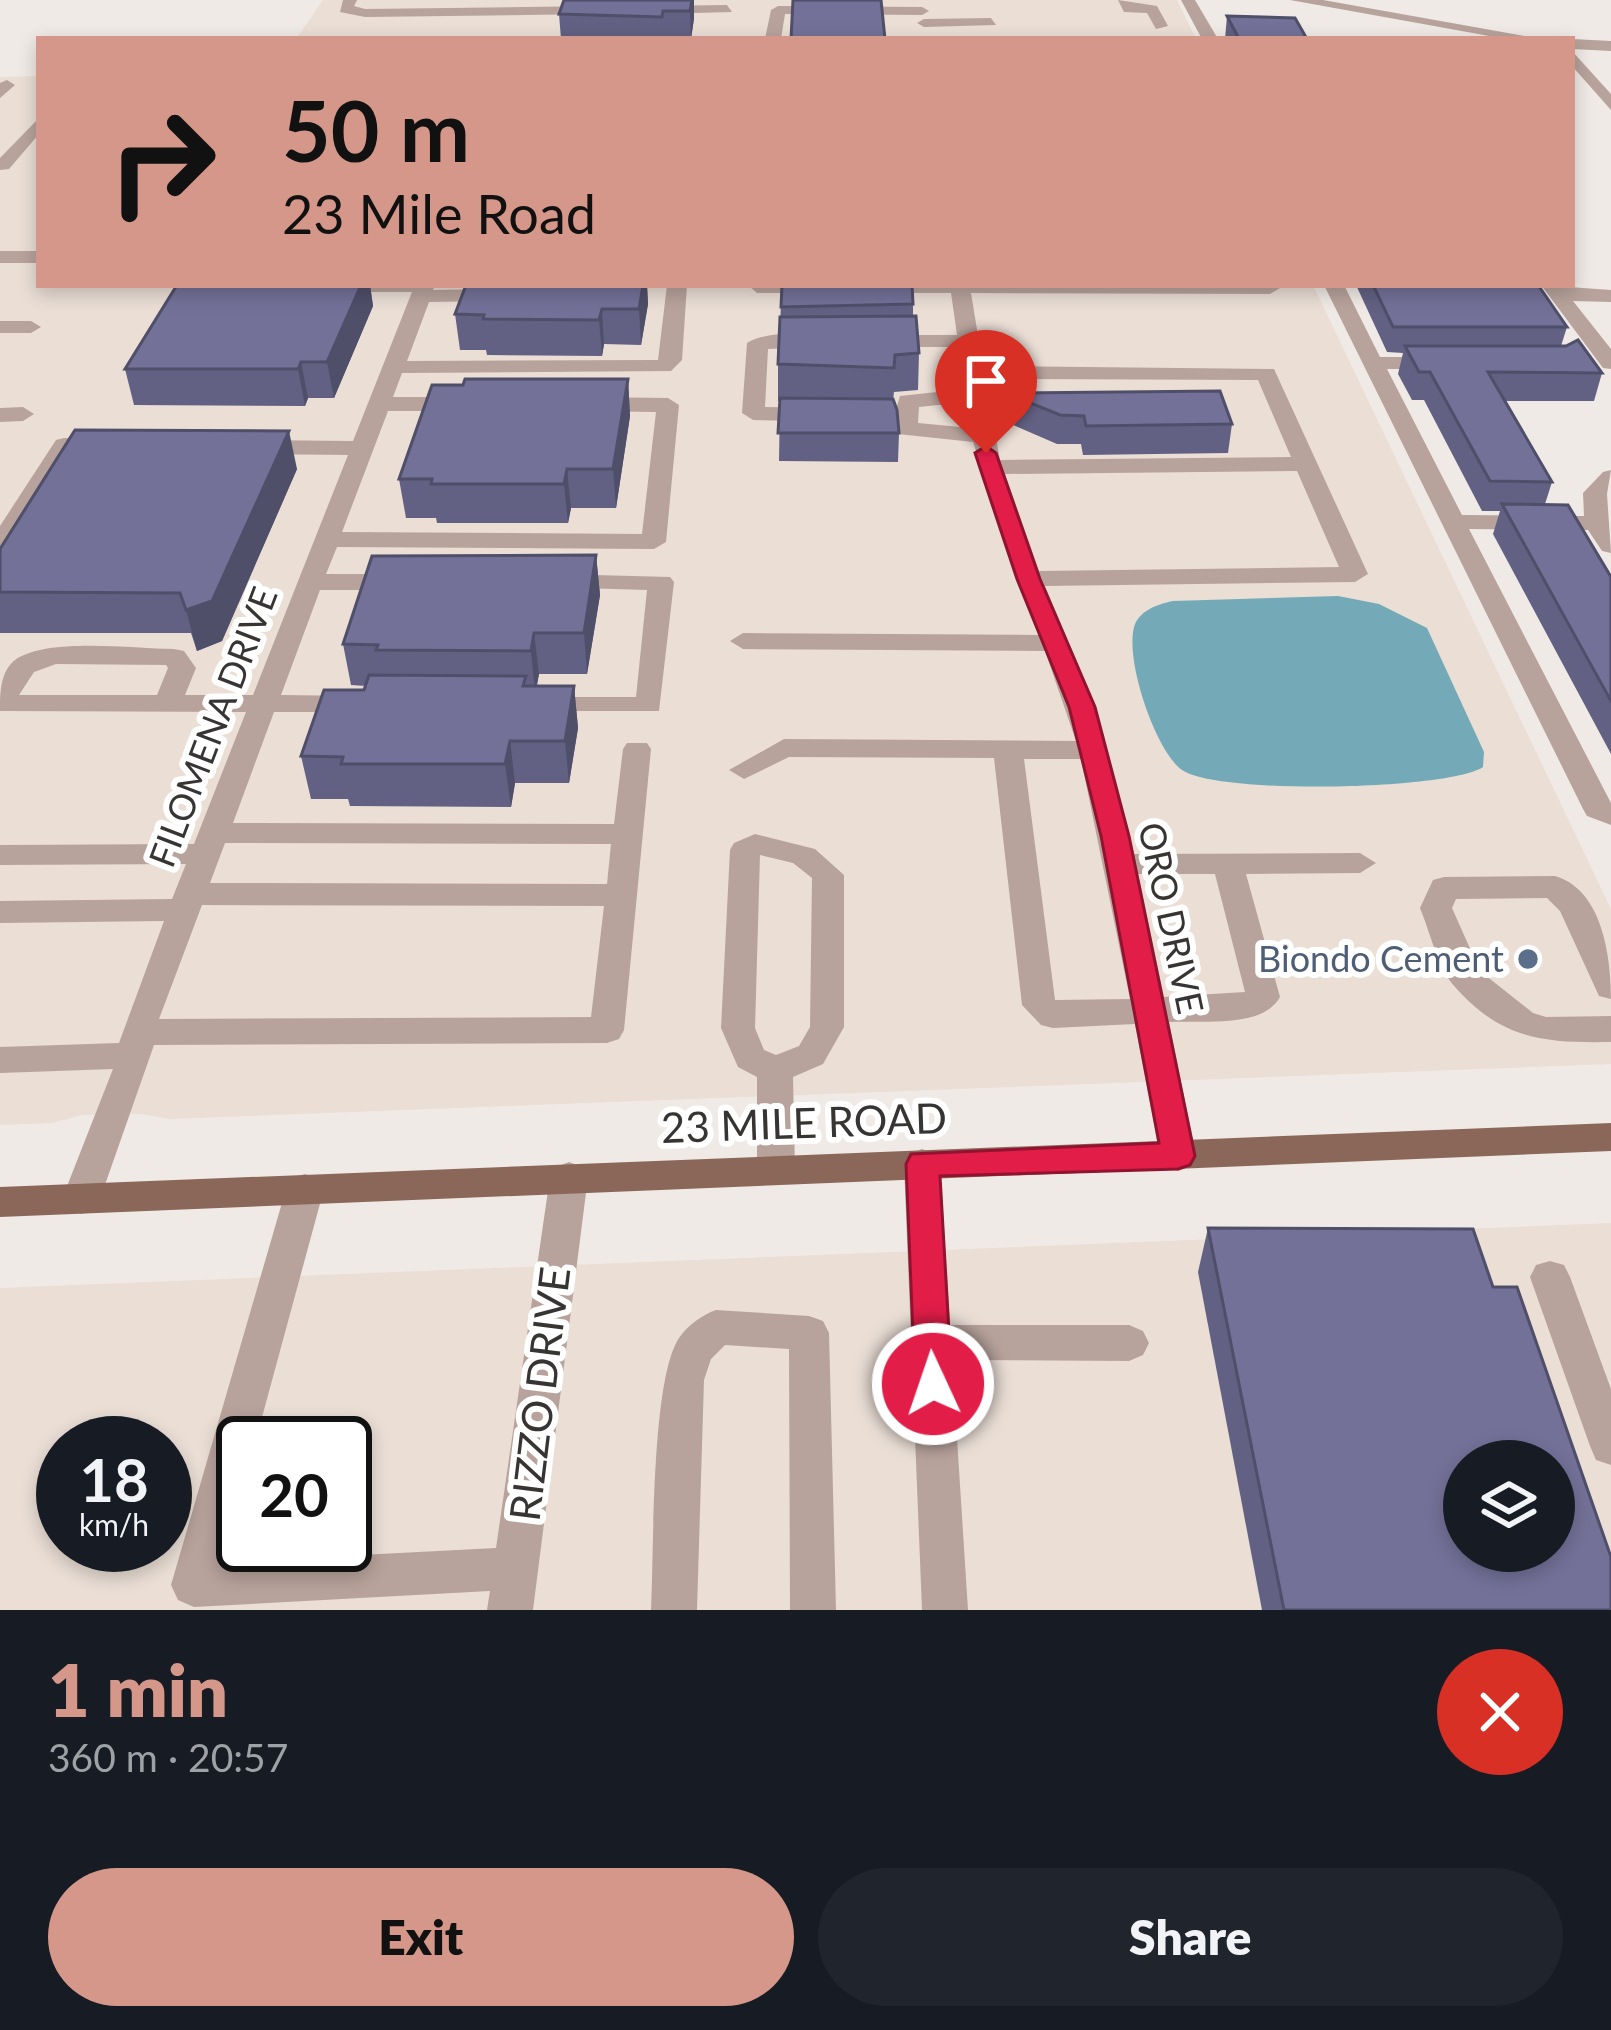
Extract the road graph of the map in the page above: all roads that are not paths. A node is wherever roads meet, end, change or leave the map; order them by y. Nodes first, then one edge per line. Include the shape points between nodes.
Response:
1 (350, 0) edge
2 (1125, 0) edge
3 (1188, 0) edge
4 (1297, 0) edge
5 (1408, 0) edge
6 (470, 7) edge
7 (624, 10) edge
8 (644, 10) edge
9 (727, 12) edge
10 (531, 13) edge
11 (923, 18) edge
12 (1382, 21) junction
13 (991, 22) dead end
14 (1161, 26) dead end
15 (774, 36) edge
16 (1208, 36) edge
17 (1508, 36) edge
18 (1575, 44) edge
19 (1611, 46) edge
20 (1575, 60) edge
21 (1611, 105) edge
22 (36, 127) edge
23 (8, 165) edge
24 (0, 257) edge
25 (36, 257) edge
26 (385, 288) edge
27 (960, 288) edge
28 (1336, 288) edge
29 (424, 289) edge
30 (668, 290) edge
31 (1555, 290) edge
32 (514, 295) edge
33 (1611, 296) edge
34 (0, 327) edge
35 (31, 328) dead end
36 (968, 341) junction
37 (1373, 363) junction
38 (1463, 363) edge
39 (1611, 364) edge
40 (393, 368) junction
41 (973, 383) junction
42 (379, 404) junction
43 (490, 404) edge
44 (557, 404) edge
45 (905, 416) junction
46 (982, 436) junction
47 (133, 446) edge
48 (224, 447) edge
49 (362, 448) junction
50 (1304, 464) junction
51 (991, 467) junction
52 (1611, 477) edge
53 (1453, 522) junction
54 (1596, 523) junction
55 (326, 539) junction
56 (0, 545) edge
57 (1611, 546) edge
58 (1029, 579) junction
59 (310, 582) junction
60 (427, 582) edge
61 (520, 582) edge
62 (743, 641) dead end
63 (1058, 643) junction
64 (167, 704) junction
65 (262, 704) junction
66 (399, 704) edge
67 (512, 705) edge
68 (637, 749) dead end
69 (1008, 750) junction
70 (1093, 751) junction
71 (744, 770) dead end
72 (1611, 815) edge
73 (628, 834) junction
74 (210, 844) junction
75 (0, 855) edge
76 (1360, 863) dead end
77 (1120, 864) junction
78 (1228, 864) junction
79 (621, 895) junction
80 (188, 902) junction
81 (0, 912) edge
82 (1611, 987) edge
83 (1151, 1013) junction
84 (1611, 1029) edge
85 (136, 1043) junction
86 (0, 1060) edge
87 (776, 1070) junction
88 (1611, 1137) edge
89 (1178, 1156) junction
90 (922, 1164) junction
91 (776, 1170) junction
92 (568, 1177) junction
93 (305, 1189) junction
94 (81, 1199) junction
95 (0, 1202) edge
96 (1550, 1277) dead end
97 (931, 1342) junction
98 (1129, 1343) dead end
99 (1611, 1446) edge
100 (514, 1589) edge
101 (674, 1610) edge
102 (813, 1610) edge
103 (945, 1610) edge

1 - 6 street via 345,9 356,12
2 - 14 street via 1129,9 1152,9
3 - 16 street
4 - 12 street
5 - 12 street
6 - 10 street
7 - 10 street
8 - 9 street
11 - 13 street
11 - 15 street via 778,10
12 - 17 street
18 - 19 street
20 - 21 street
22 - 23 street
24 - 25 street
26 - 29 street
27 - 36 street, ORO DRIVE
28 - 37 street
29 - 32 street
29 - 40 street, FILOMENA DRIVE
30 - 40 street via 671,360 663,366
31 - 33 street
31 - 39 street
34 - 35 street
36 - 41 street, ORO DRIVE
36 - 45 street via 758,343 753,413
37 - 38 street
37 - 53 street
40 - 42 street, FILOMENA DRIVE
41 - 45 street via 908,401
41 - 46 street, ORO DRIVE
41 - 50 street via 1266,374
42 - 43 street
42 - 49 street, FILOMENA DRIVE
44 - 55 street via 668,405 654,542
45 - 46 street via 910,432
46 - 51 street, ORO DRIVE
47 - 56 street via 64,446
48 - 49 street
49 - 55 street, FILOMENA DRIVE
50 - 51 street
50 - 58 street via 1355,574
51 - 58 street, ORO DRIVE
52 - 54 street via 1595,493
53 - 54 street
53 - 72 street via 1598,809
54 - 57 street
55 - 59 street, FILOMENA DRIVE
58 - 63 street, ORO DRIVE
59 - 60 street
59 - 65 street, FILOMENA DRIVE
61 - 67 street via 661,582 649,705
62 - 63 street
63 - 70 street, ORO DRIVE
64 - 64 street via 143,704 0,703 24,666 53,656 174,658 182,668
64 - 65 street
65 - 66 street
65 - 74 street, FILOMENA DRIVE
68 - 73 street
69 - 70 street
69 - 71 street via 784,748
69 - 83 street via 1040,1005 1054,1016
70 - 77 street, ORO DRIVE
73 - 74 street
73 - 79 street
74 - 75 street
74 - 80 street, FILOMENA DRIVE
76 - 78 street
77 - 78 street
77 - 83 street, ORO DRIVE
78 - 83 street via 1263,997 1251,1005
79 - 80 street
79 - 85 street via 607,1030
80 - 81 street
80 - 85 street, FILOMENA DRIVE
82 - 84 street via 1574,905 1555,887 1444,888 1436,908 1466,978 1521,1022 1546,1030
83 - 89 street, ORO DRIVE
85 - 86 street
85 - 94 street, FILOMENA DRIVE
87 - 87 street via 750,1058 738,1028 745,850 755,844 800,854 828,875 827,1027 811,1055
87 - 91 street
88 - 89 main road, 23 MILE ROAD
89 - 90 main road, 23 MILE ROAD
90 - 91 main road, 23 MILE ROAD
90 - 97 street
91 - 92 main road, 23 MILE ROAD
92 - 93 main road, 23 MILE ROAD
92 - 100 street, RIZZO DRIVE
93 - 94 main road, 23 MILE ROAD
93 - 100 street via 194,1585
94 - 95 main road, 23 MILE ROAD
96 - 99 street
97 - 98 street
97 - 103 street
101 - 102 street via 683,1380 694,1348 716,1327 809,1333

